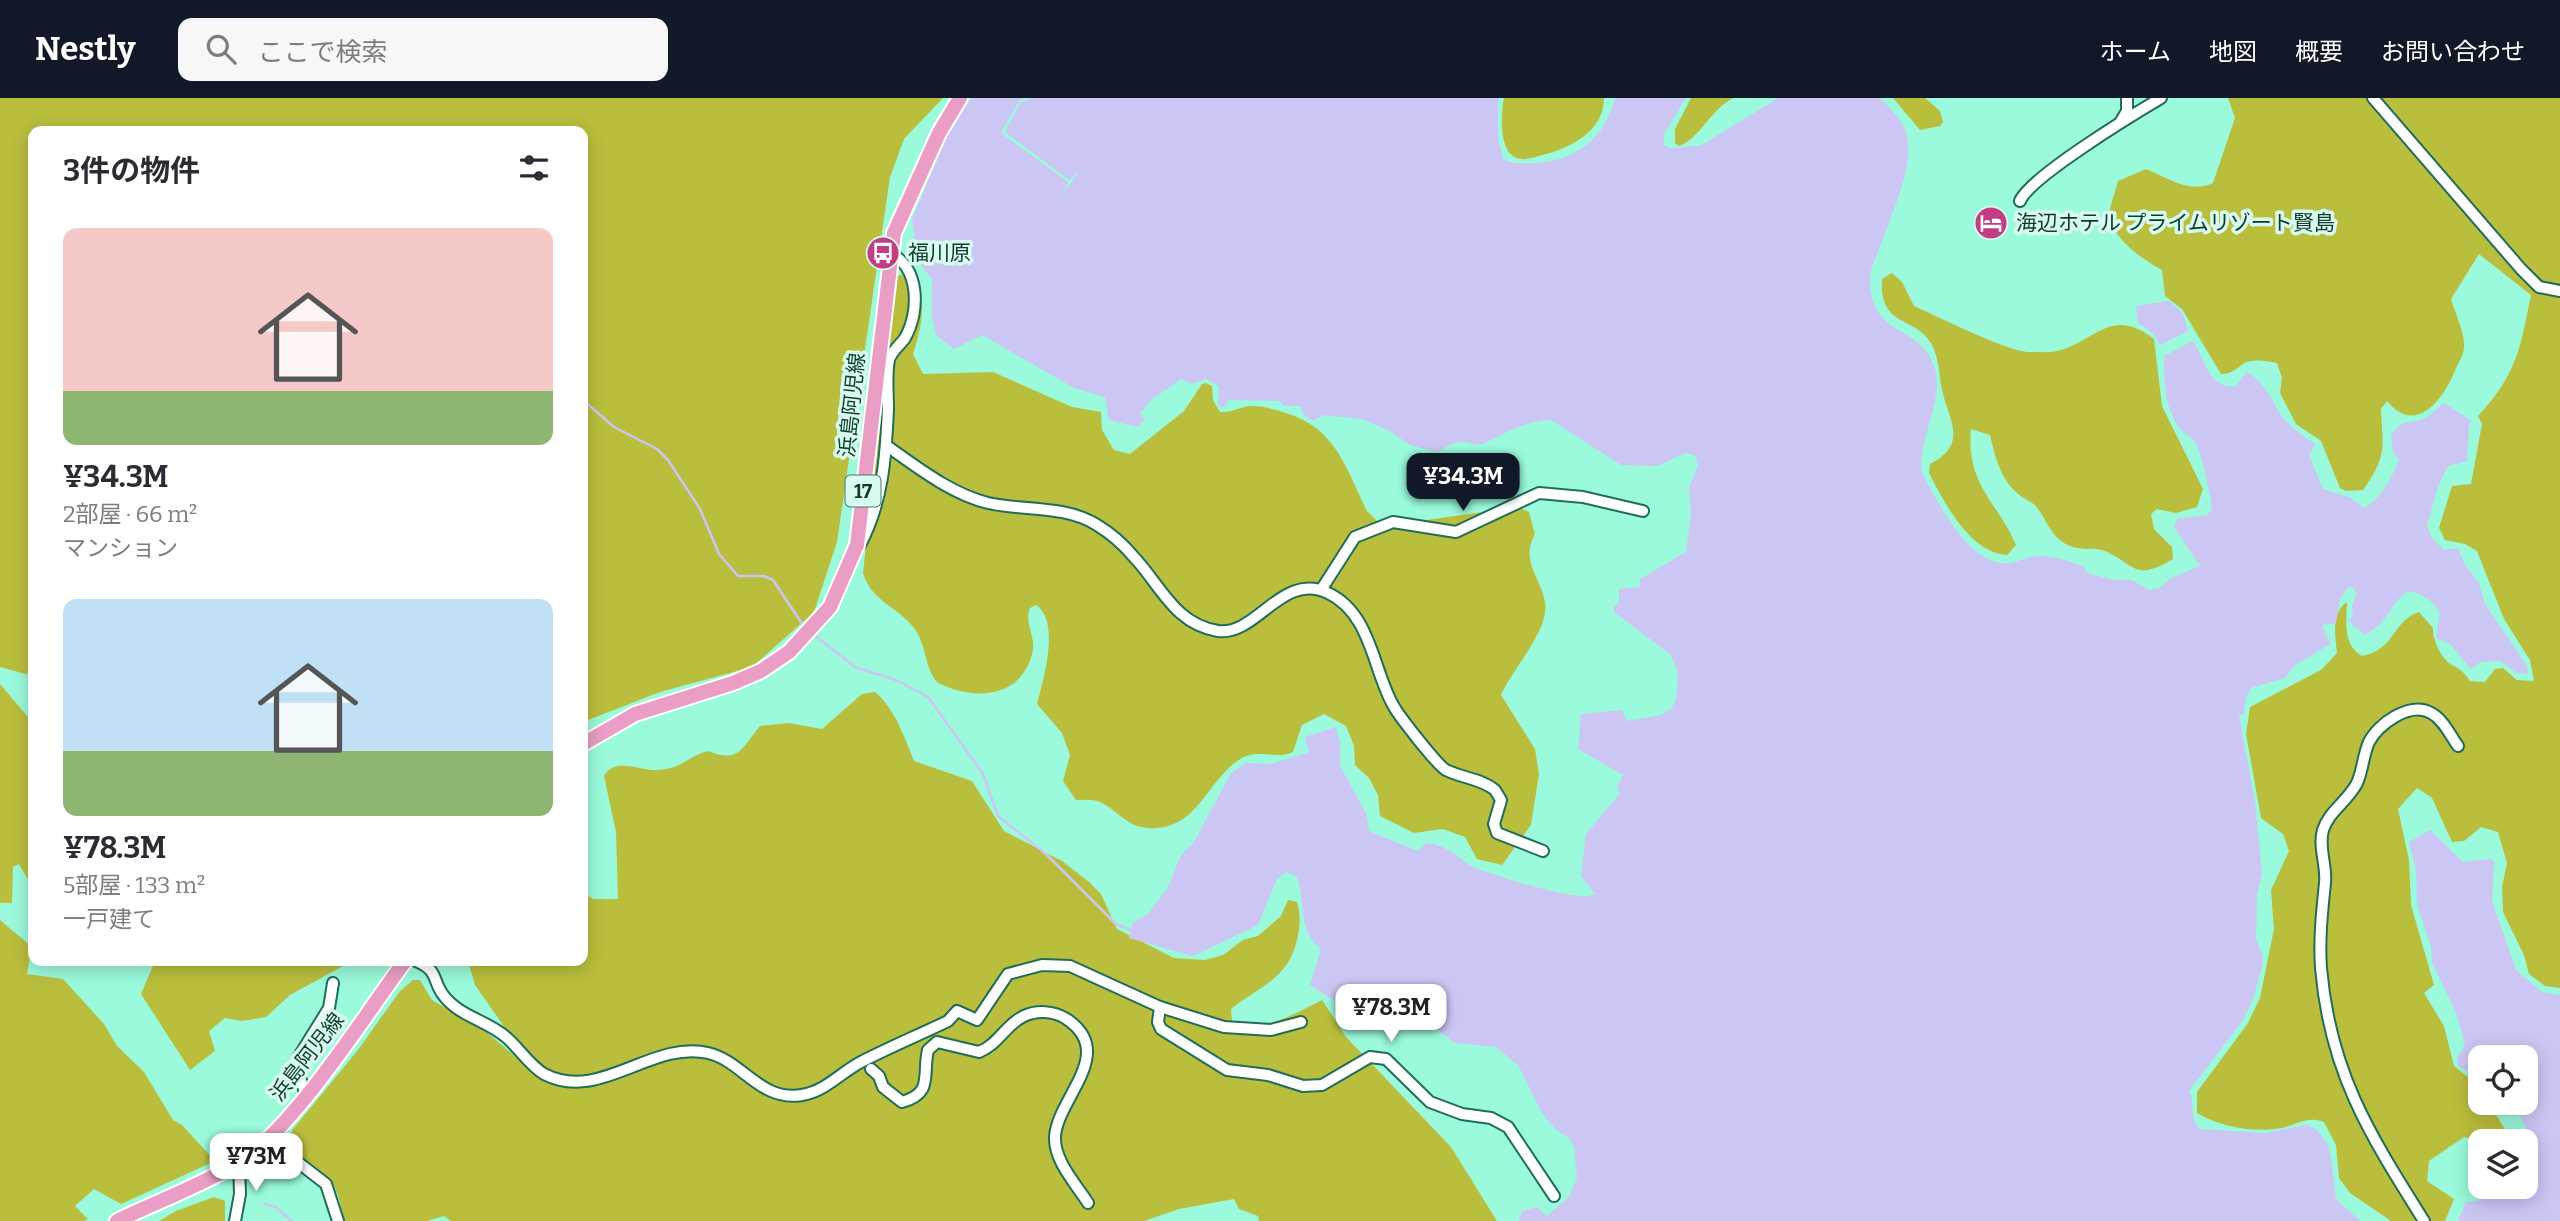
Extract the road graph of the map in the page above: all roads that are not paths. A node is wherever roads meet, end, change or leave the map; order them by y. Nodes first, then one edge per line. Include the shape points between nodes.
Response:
1 (960, 98) edge
2 (2127, 98) edge
3 (2161, 98) edge
4 (2373, 98) edge
5 (2120, 123) junction
6 (2020, 201) dead end
7 (890, 254) junction
8 (2560, 291) edge
9 (887, 446) junction
10 (1643, 511) dead end
11 (857, 544) junction
12 (1321, 590) junction
13 (588, 741) edge
14 (2458, 746) dead end
15 (1542, 851) dead end
16 (401, 966) edge
17 (427, 966) edge
18 (333, 984) dead end
19 (1160, 1007) junction
20 (1301, 1022) dead end
21 (871, 1069) dead end
22 (306, 1095) junction
23 (268, 1139) junction
24 (239, 1163) junction
25 (1554, 1196) dead end
26 (1088, 1203) dead end
27 (117, 1221) edge
28 (235, 1221) edge
29 (338, 1221) edge
30 (2424, 1221) edge

1 - 7 main road, 浜島阿児線 / 17 via 901,212
2 - 5 street via 2127,111
3 - 5 street
4 - 8 street via 2521,269 2539,287
5 - 6 street via 2032,186
7 - 9 street via 906,265 914,289 915,316 889,358
7 - 11 main road, 浜島阿児線 / 17
9 - 11 street via 872,522
9 - 12 street via 975,498 1088,520 1133,556 1176,610 1216,630 1237,626 1296,590
10 - 12 street via 1583,497 1539,493 1456,532 1393,522 1355,537
11 - 13 main road, 浜島阿児線 / 17 via 830,607 789,652 761,671 635,714
12 - 15 street via 1336,597 1357,621 1376,656 1394,708 1435,762 1495,789 1501,800 1494,824 1497,833
14 - 30 street via 2441,721 2427,711 2394,718 2368,743 2357,784 2326,823 2322,840 2321,968 2336,1054 2366,1125
16 - 22 main road, 浜島阿児線
17 - 19 street via 436,975 443,996 507,1037 543,1073 562,1081 591,1082 692,1051 720,1057 755,1084 789,1097 820,1091 859,1063 948,1021 957,1011 977,1020 1004,979 1016,971 1042,965 1070,967
18 - 22 street via 329,1008 298,1058
19 - 20 street via 1235,1028 1271,1030
19 - 25 street via 1160,1029 1234,1072 1316,1086 1370,1057 1386,1059 1430,1102 1508,1127
21 - 26 street via 902,1102 923,1090 928,1050 937,1042 979,1052 998,1042 1025,1016 1046,1012 1066,1019 1083,1039 1087,1055 1082,1079 1056,1127 1055,1146
22 - 23 main road, 浜島阿児線
23 - 24 main road, 浜島阿児線
23 - 29 street via 326,1184
24 - 27 main road, 浜島阿児線
24 - 28 street

